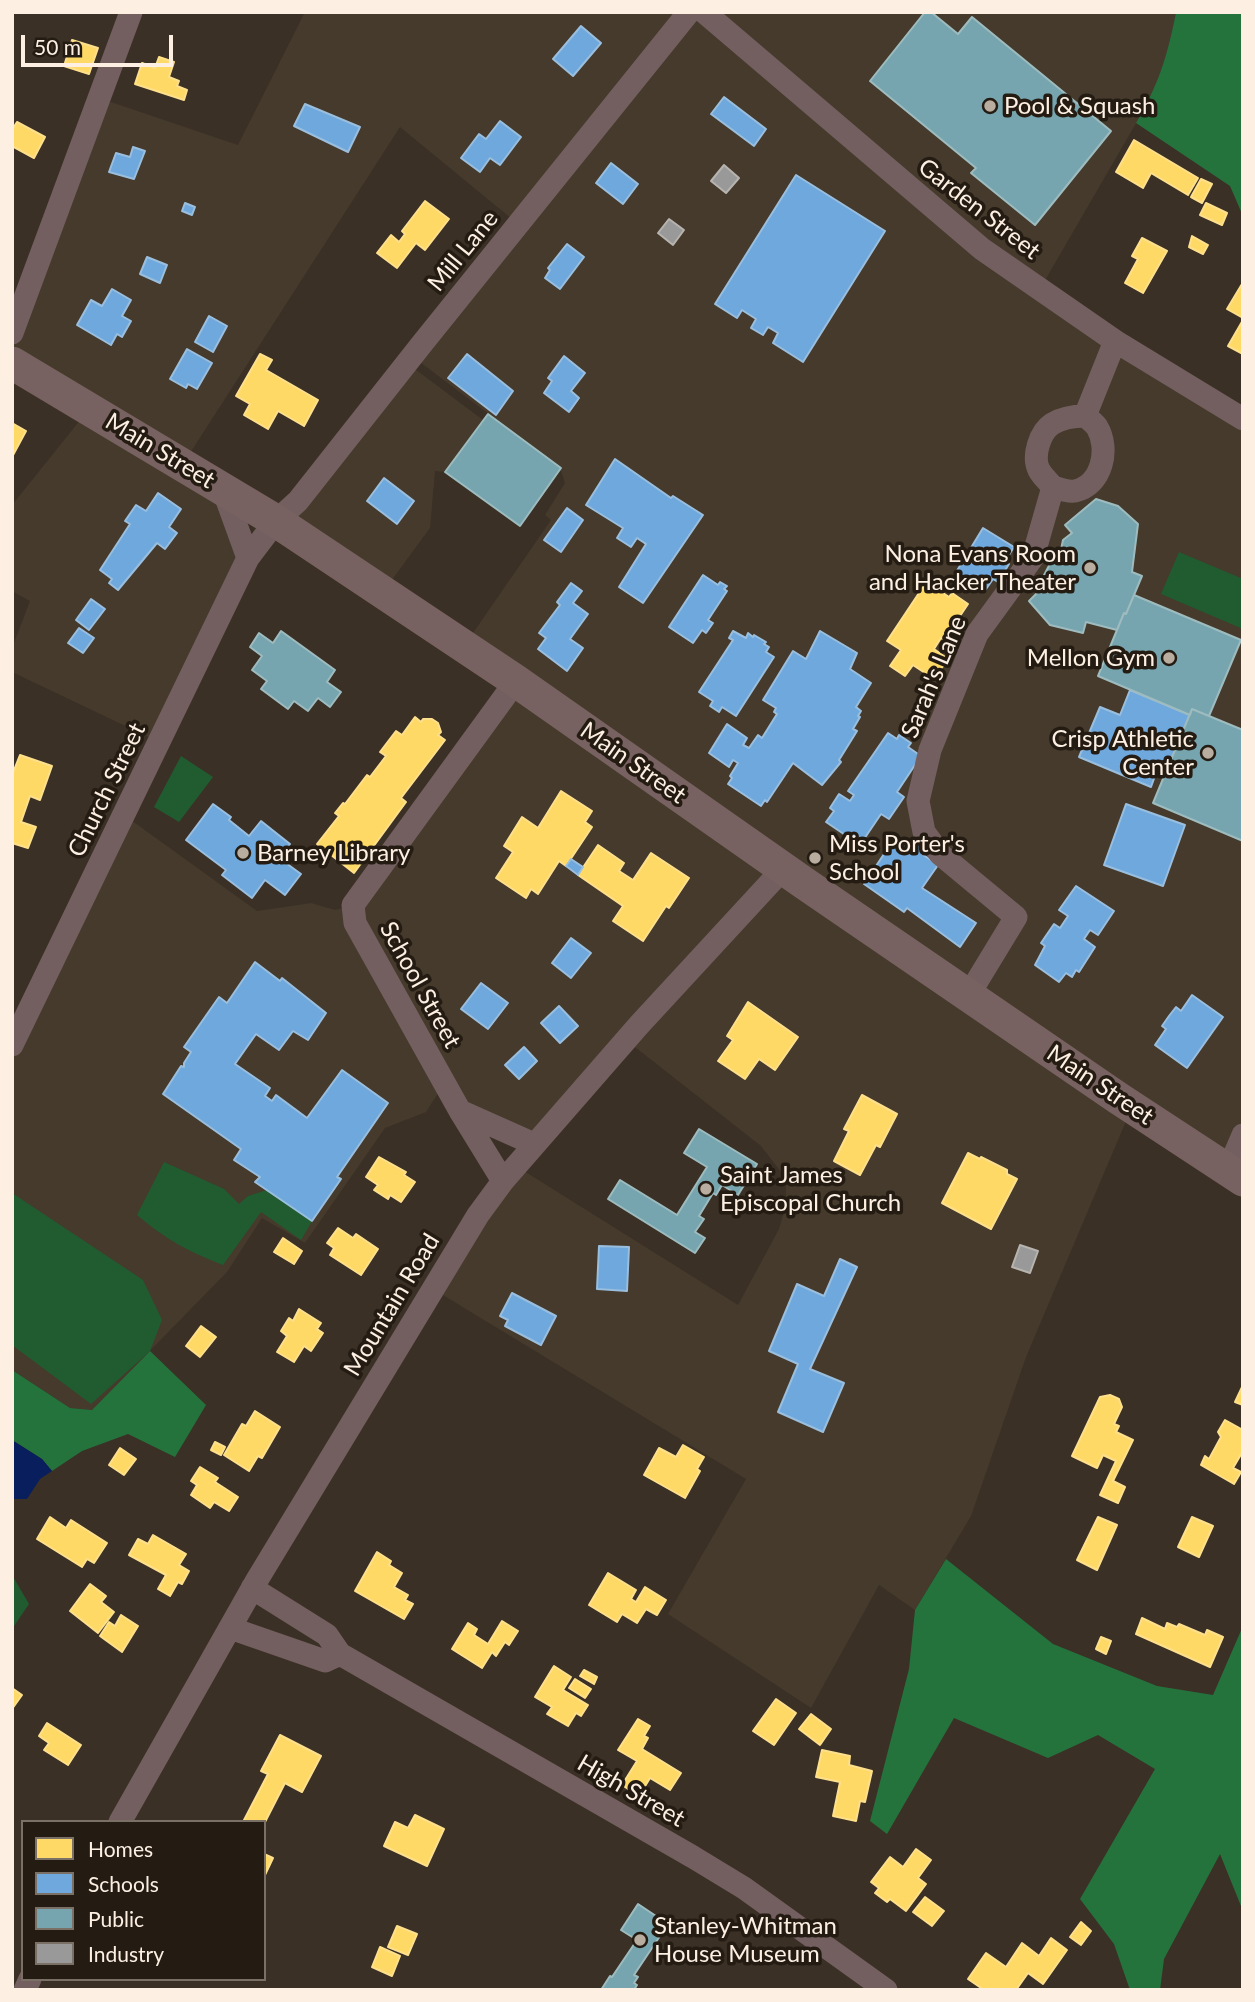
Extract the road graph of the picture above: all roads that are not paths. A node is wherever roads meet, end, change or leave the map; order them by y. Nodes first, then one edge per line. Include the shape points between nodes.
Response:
1 (131, 12) edge
2 (689, 12) edge
3 (704, 12) edge
4 (12, 333) edge
5 (1115, 341) junction
6 (12, 363) edge
7 (1085, 416) junction
8 (1243, 419) edge
9 (1053, 487) junction
10 (223, 489) junction
11 (276, 521) junction
12 (248, 558) junction
13 (516, 681) junction
14 (783, 869) junction
15 (968, 996) junction
16 (12, 1045) edge
17 (460, 1111) junction
18 (1243, 1135) edge
19 (534, 1144) junction
20 (1235, 1175) edge
21 (503, 1181) junction
22 (252, 1588) junction
23 (230, 1628) junction
24 (340, 1654) junction
25 (121, 1820) edge
26 (886, 1990) edge

1 - 4 street
2 - 11 street, Mill Lane via 298,501
3 - 5 street, Garden Street via 982,249
5 - 7 street
5 - 8 street, Garden Street
6 - 10 highway, Main Street
7 - 9 street via 1051,425 1042,435 1038,468
7 - 9 street via 1097,428 1103,446 1101,466 1093,483 1074,492
9 - 15 street, Sarah's Lane via 1033,558 977,634 930,750 918,801 925,832 940,854 1016,917
10 - 11 highway, Main Street
10 - 12 street
11 - 12 street, Church Street
11 - 13 highway, Main Street
12 - 16 street, Church Street
13 - 14 highway, Main Street
13 - 17 street, School Street via 353,905 355,923
14 - 15 highway, Main Street
14 - 19 street, Mountain Road
15 - 20 highway, Main Street
17 - 19 street
17 - 21 street, School Street
18 - 20 street
19 - 21 street, Mountain Road
21 - 22 street, Mountain Road
22 - 23 street, Mountain Road
22 - 24 street, High Street via 327,1636
23 - 24 street via 325,1661
23 - 25 street, Mountain Road
24 - 26 street, High Street via 744,1888

